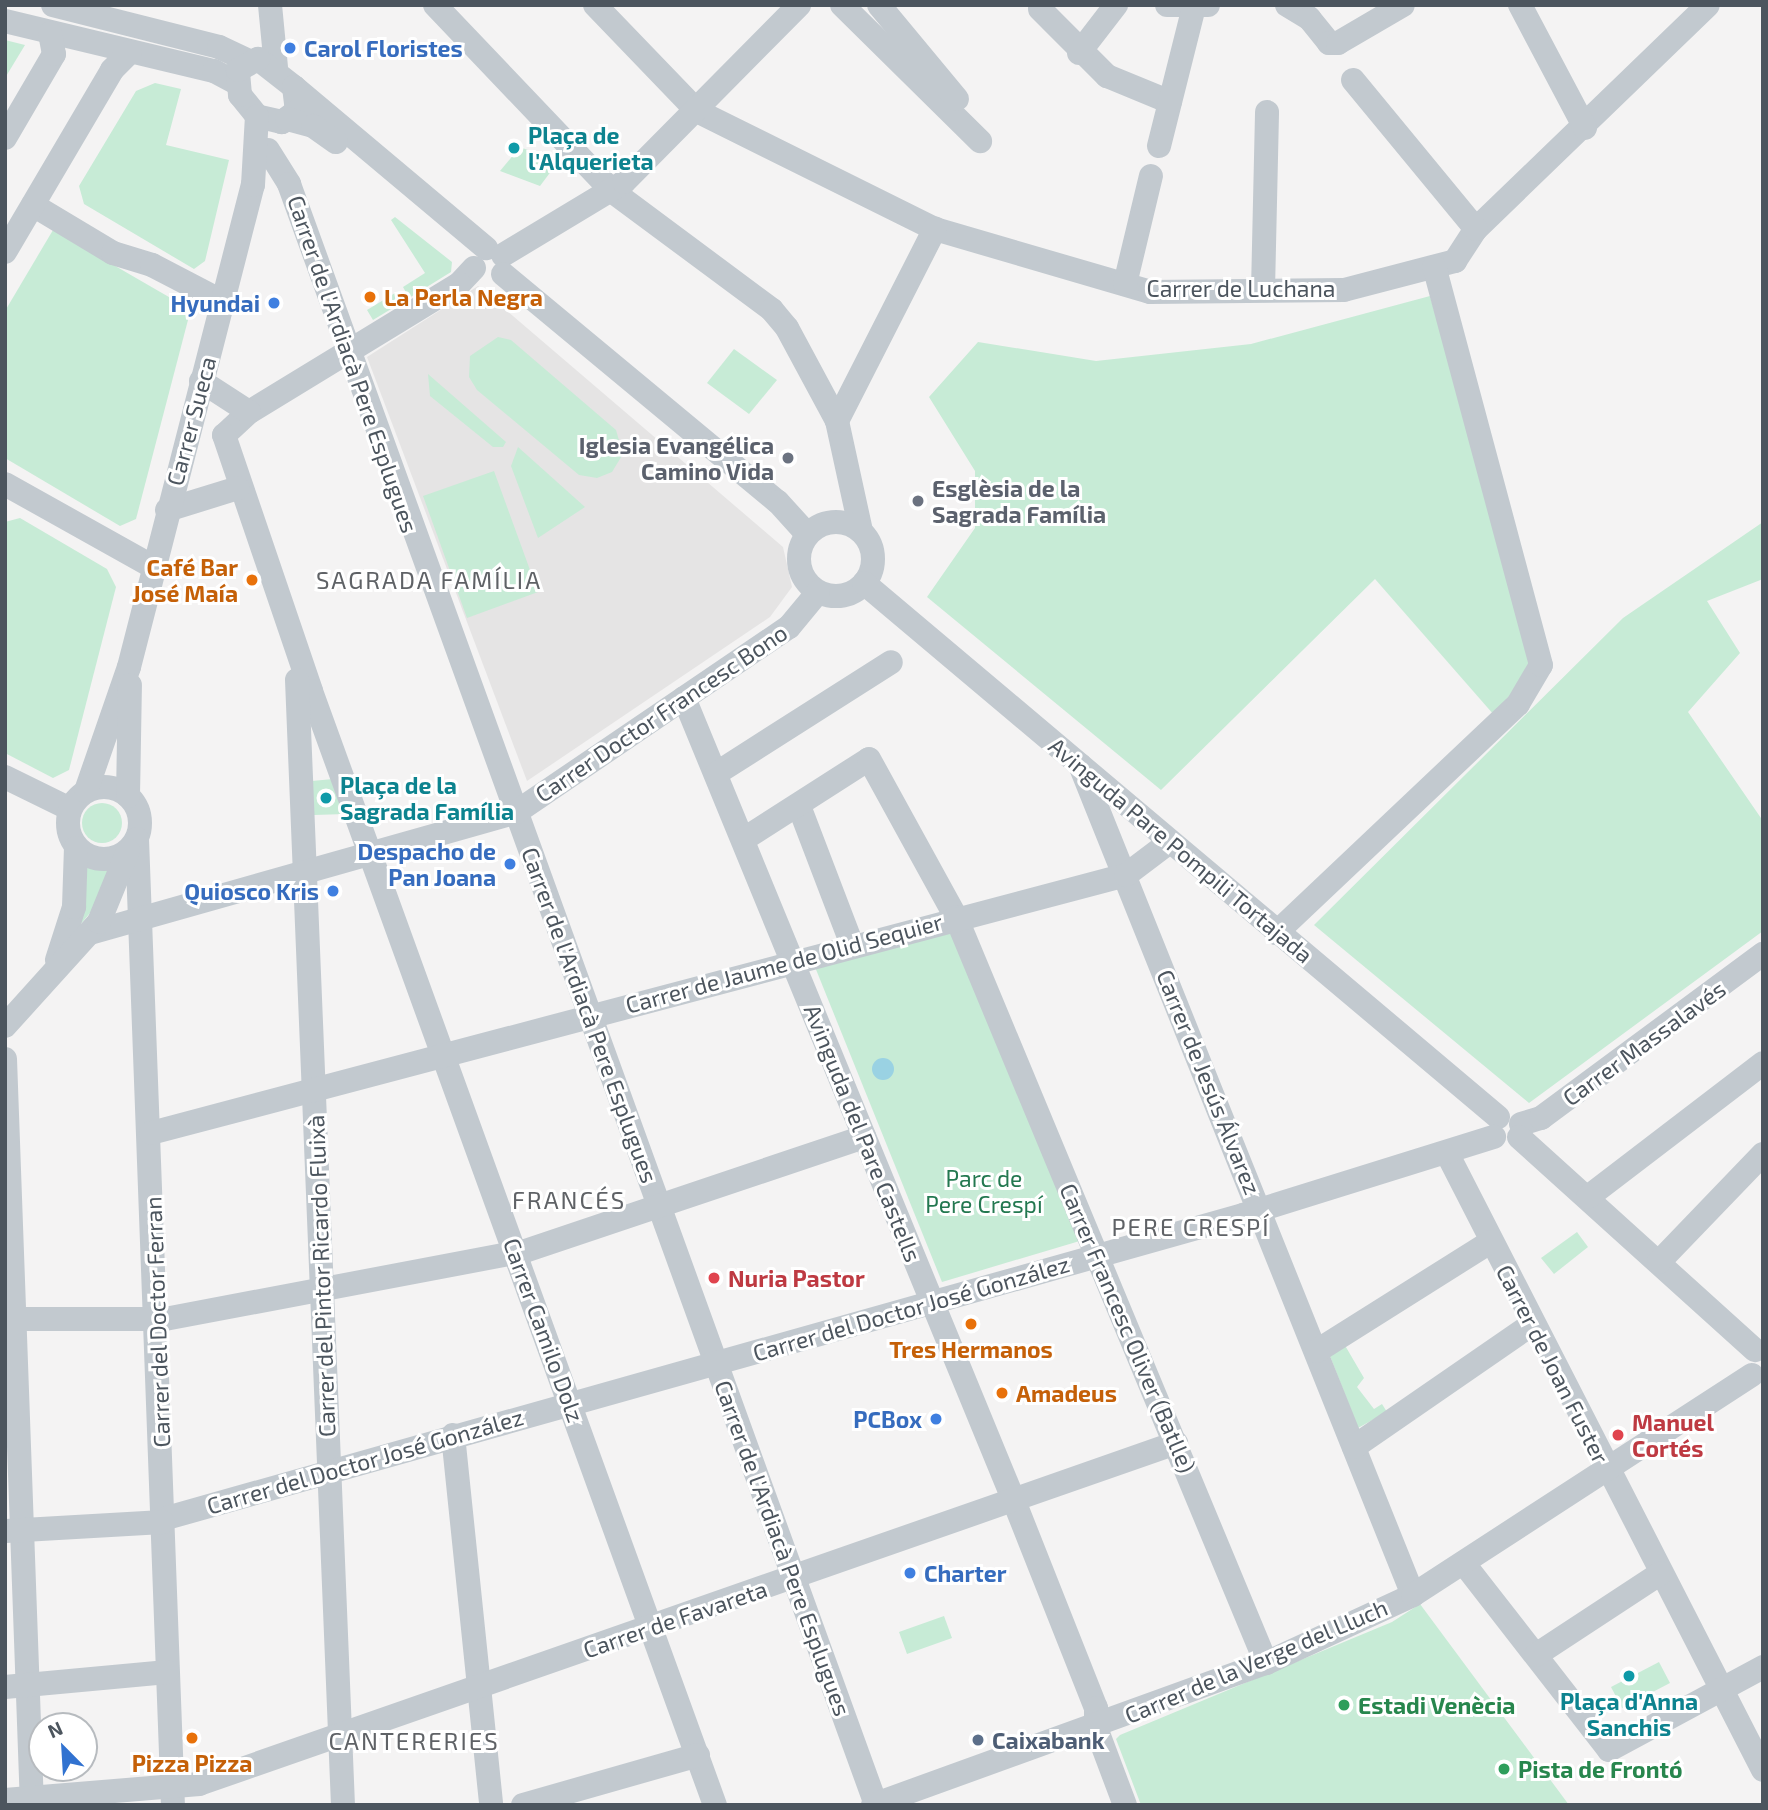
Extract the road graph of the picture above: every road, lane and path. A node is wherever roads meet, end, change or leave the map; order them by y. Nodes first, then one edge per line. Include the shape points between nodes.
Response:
1 (53, 5) edge
2 (256, 5) edge
3 (270, 5) edge
4 (435, 5) edge
5 (595, 5) edge
6 (842, 5) edge
7 (879, 5) edge
8 (1116, 5) edge
9 (1167, 5) edge
10 (1287, 5) edge
11 (1403, 5) edge
12 (1520, 5) edge
13 (1201, 6) edge
14 (788, 9) edge
15 (1039, 10) edge
16 (1695, 10) edge
17 (5, 21) edge
18 (50, 33) junction
19 (130, 52) junction
20 (1079, 53) junction
21 (249, 59) junction
22 (276, 67) junction
23 (1353, 80) dead end
24 (237, 83) junction
25 (293, 87) junction
26 (1170, 102) junction
27 (697, 111) junction
28 (1267, 112) dead end
29 (257, 116) junction
30 (284, 121) junction
31 (1585, 128) junction
32 (5, 138) edge
33 (1159, 146) dead end
34 (268, 150) junction
35 (256, 176) junction
36 (1151, 176) dead end
37 (612, 191) junction
38 (33, 205) junction
39 (935, 229) junction
40 (1476, 229) junction
41 (5, 252) edge
42 (488, 262) junction
43 (1434, 267) junction
44 (1125, 284) junction
45 (1263, 290) junction
46 (223, 302) junction
47 (348, 352) junction
48 (201, 381) junction
49 (249, 412) junction
50 (837, 421) junction
51 (5, 484) edge
52 (238, 488) junction
53 (167, 510) junction
54 (852, 526) junction
55 (807, 534) junction
56 (152, 566) junction
57 (864, 583) junction
58 (818, 592) junction
59 (293, 640) junction
60 (891, 662) dead end
61 (130, 667) junction
62 (684, 698) junction
63 (1080, 765) junction
64 (717, 773) junction
65 (5, 777) edge
66 (128, 796) junction
67 (78, 800) junction
68 (799, 806) junction
69 (515, 813) junction
70 (744, 839) junction
71 (1167, 844) junction
72 (133, 845) junction
73 (76, 848) junction
74 (372, 854) junction
75 (305, 872) junction
76 (1126, 875) junction
77 (956, 917) junction
78 (140, 918) junction
79 (90, 933) junction
80 (1276, 933) junction
81 (852, 945) junction
82 (1761, 959) edge
83 (794, 961) junction
84 (55, 968) junction
85 (590, 1016) junction
86 (5, 1026) edge
87 (446, 1055) junction
88 (5, 1059) edge
89 (1763, 1063) edge
90 (315, 1090) junction
91 (1508, 1129) junction
92 (151, 1133) junction
93 (864, 1137) junction
94 (1447, 1153) junction
95 (1763, 1154) edge
96 (1588, 1197) junction
97 (660, 1204) junction
98 (1260, 1210) junction
99 (1490, 1242) junction
100 (515, 1253) junction
101 (1098, 1256) junction
102 (1659, 1262) junction
103 (322, 1290) junction
104 (930, 1303) junction
105 (10, 1319) edge
106 (157, 1319) junction
107 (1531, 1325) junction
108 (1759, 1349) edge
109 (1317, 1351) junction
110 (716, 1363) junction
111 (1757, 1378) edge
112 (571, 1403) junction
113 (453, 1435) junction
114 (1176, 1443) junction
115 (1354, 1447) junction
116 (1606, 1467) junction
117 (327, 1471) junction
118 (1014, 1501) junction
119 (163, 1520) junction
120 (14, 1531) edge
121 (1465, 1565) junction
122 (1661, 1573) junction
123 (794, 1579) junction
124 (1413, 1595) junction
125 (654, 1626) junction
126 (1536, 1655) junction
127 (1266, 1663) junction
128 (1763, 1667) edge
129 (167, 1672) junction
130 (482, 1684) junction
131 (16, 1688) edge
132 (1720, 1688) junction
133 (1096, 1728) junction
134 (340, 1735) junction
135 (698, 1755) junction
136 (1763, 1769) edge
137 (173, 1795) edge
138 (5, 1800) edge
139 (32, 1801) edge
140 (875, 1804) edge
141 (343, 1805) edge
142 (491, 1805) edge
143 (523, 1805) edge
144 (715, 1805) edge
145 (1125, 1805) edge

1 - 21 street via 219,47
2 - 21 street
3 - 22 street
4 - 37 street
5 - 27 street, Carrer de Luchana
6 - 7 street via 982,136
8 - 20 street
9 - 13 street
10 - 11 street via 1309,18 1329,43 1338,43
12 - 31 street
13 - 26 street
14 - 27 street
15 - 20 street
16 - 31 street, Carrer de Luchana
17 - 18 street
18 - 19 street
18 - 32 street via 54,54
19 - 24 street via 214,71
19 - 38 street via 111,70
20 - 26 street via 1108,76
21 - 22 street
21 - 24 street
22 - 25 street
23 - 40 street
24 - 29 street
25 - 30 street via 299,104
25 - 42 street
26 - 33 street
27 - 37 street
27 - 39 street, Carrer de Luchana
28 - 45 street
29 - 30 street
29 - 35 street, Carrer Sueca
30 - 34 street, Carrer Sueca
30 - 42 street via 313,126
31 - 40 street, Carrer de Luchana
34 - 35 street, Carrer Sueca
34 - 47 street, Carrer de l'Ardiacà Pere Esplugues via 289,184
35 - 46 street, Carrer Sueca
36 - 44 street
37 - 42 street
37 - 50 street via 772,310
38 - 41 street
38 - 46 street via 113,254 152,265
39 - 44 street, Carrer de Luchana
39 - 50 street
40 - 43 street, Carrer de Luchana via 1464,254
42 - 47 street
42 - 55 street via 778,502
43 - 45 street, Carrer de Luchana via 1344,290
43 - 80 street via 1541,665 1518,704
44 - 45 street, Carrer de Luchana via 1150,292
46 - 48 street, Carrer Sueca
47 - 49 street
47 - 69 street, Carrer de l'Ardiacà Pere Esplugues
48 - 49 street
48 - 53 street, Carrer Sueca
49 - 52 street via 224,435
50 - 54 street via 852,494
51 - 56 street
52 - 53 street
52 - 59 street
53 - 56 street, Carrer Sueca
54 - 55 street via 823,523
54 - 57 street via 873,550
55 - 58 street via 799,566
56 - 61 street, Carrer Sueca
57 - 58 street via 843,596
57 - 63 street, Avinguda Pare Pompili Tortajada
58 - 62 street, Carrer Doctor Francesc Bono via 789,627
59 - 74 street
59 - 75 street
60 - 64 street
61 - 66 street, Carrer Sueca
61 - 67 street, Carrer Sueca
62 - 64 street, Avinguda del Pare Castells
62 - 69 street, Carrer Doctor Francesc Bono
63 - 71 street, Avinguda Pare Pompili Tortajada
63 - 76 street, Carrer de Jesús Álvarez
64 - 70 street, Avinguda del Pare Castells
65 - 67 street
66 - 67 street via 108,787
66 - 72 street via 140,817
67 - 73 street via 68,828
68 - 70 street
68 - 77 street, Carrer Francesc Oliver (Batlle) via 869,759
68 - 81 street
69 - 74 street, Carrer Doctor Francesc Bono
69 - 85 street, Carrer de l'Ardiacà Pere Esplugues
70 - 83 street, Avinguda del Pare Castells
71 - 76 street, Carrer de Jaume de Olid Sequier
71 - 80 street, Avinguda Pare Pompili Tortajada
72 - 73 street via 107,860
72 - 78 street, Carrer del Doctor Ferran
72 - 79 street via 116,890
73 - 84 street via 74,907
74 - 75 street, Carrer Doctor Francesc Bono
74 - 87 street, Carrer Camilo Dolz
75 - 78 street, Carrer Doctor Francesc Bono
75 - 90 street, Carrer del Pintor Ricardo Fluixà
76 - 77 street, Carrer de Jaume de Olid Sequier
76 - 98 street, Carrer de Jesús Álvarez
77 - 81 street, Carrer de Jaume de Olid Sequier
77 - 101 street, Carrer Francesc Oliver (Batlle)
78 - 79 street, Carrer Doctor Francesc Bono
78 - 92 street, Carrer del Doctor Ferran
79 - 84 street
80 - 91 street, Avinguda Pare Pompili Tortajada
81 - 83 street, Carrer de Jaume de Olid Sequier
82 - 91 street, Carrer Massalavés via 1541,1118
83 - 85 street, Carrer de Jaume de Olid Sequier
83 - 93 street, Avinguda del Pare Castells
84 - 86 street
85 - 87 street, Carrer de Jaume de Olid Sequier
85 - 97 street, Carrer de l'Ardiacà Pere Esplugues
87 - 90 street, Carrer de Jaume de Olid Sequier
87 - 100 street, Carrer Camilo Dolz
88 - 105 street
89 - 96 street
90 - 92 street, Carrer de Jaume de Olid Sequier
90 - 103 street, Carrer del Pintor Ricardo Fluixà
91 - 94 street, Carrer del Doctor José González
91 - 96 street, Avinguda Pare Pompili Tortajada
92 - 106 street, Carrer del Doctor Ferran
93 - 97 street
93 - 104 street, Avinguda del Pare Castells
94 - 98 street, Carrer del Doctor José González
94 - 99 street, Carrer de Joan Fuster
95 - 102 street
96 - 102 street, Avinguda Pare Pompili Tortajada
97 - 100 street
97 - 110 street, Carrer de l'Ardiacà Pere Esplugues
98 - 101 street, Carrer del Doctor José González
98 - 109 street, Carrer de Jesús Álvarez
99 - 107 street, Carrer de Joan Fuster
99 - 109 street
100 - 103 street
100 - 112 street, Carrer Camilo Dolz
101 - 104 street, Carrer del Doctor José González
101 - 114 street, Carrer Francesc Oliver (Batlle)
102 - 108 street, Avinguda Pare Pompili Tortajada
103 - 106 street
103 - 117 street, Carrer del Pintor Ricardo Fluixà
104 - 110 street, Carrer del Doctor José González
104 - 118 street, Avinguda del Pare Castells
105 - 106 street
105 - 120 street
106 - 119 street, Carrer del Doctor Ferran
107 - 115 street
107 - 116 street, Carrer de Joan Fuster
108 - 111 street via 1749,1360
109 - 115 street, Carrer de Jesús Álvarez
110 - 112 street, Carrer del Doctor José González
110 - 123 street, Carrer de l'Ardiacà Pere Esplugues
111 - 116 street, Carrer de la Verge del Lluch
112 - 113 street, Carrer del Doctor José González
112 - 125 street, Carrer Camilo Dolz
113 - 117 street, Carrer del Doctor José González
113 - 130 street
114 - 118 street, Carrer de Favareta
114 - 127 street, Carrer Francesc Oliver (Batlle)
115 - 124 street, Carrer de Jesús Álvarez
116 - 121 street, Carrer de la Verge del Lluch
116 - 122 street, Carrer de Joan Fuster
117 - 119 street, Carrer del Doctor José González
117 - 134 street, Carrer del Pintor Ricardo Fluixà
118 - 123 street, Carrer de Favareta
118 - 133 street, Avinguda del Pare Castells via 1096,1708
119 - 120 street, Carrer del Doctor José González
119 - 129 street, Carrer del Doctor Ferran
120 - 131 street
121 - 124 street, Carrer de la Verge del Lluch
121 - 126 street
122 - 126 street
122 - 132 street
123 - 125 street, Carrer de Favareta
123 - 140 street, Carrer de l'Ardiacà Pere Esplugues
124 - 127 street, Carrer de la Verge del Lluch
125 - 130 street, Carrer de Favareta
125 - 135 street, Carrer Camilo Dolz
126 - 132 street via 1609,1750
127 - 133 street, Carrer de la Verge del Lluch
128 - 132 street
129 - 131 street
129 - 137 street, Carrer del Doctor Ferran
130 - 134 street, Carrer de Favareta
130 - 142 street
131 - 139 street
132 - 136 street
133 - 140 street, Carrer de la Verge del Lluch
133 - 145 street, Avinguda del Pare Castells
134 - 137 street, Carrer de Favareta
134 - 141 street, Carrer del Pintor Ricardo Fluixà
135 - 143 street
135 - 144 street, Carrer Camilo Dolz
137 - 139 street, Carrer de Favareta
138 - 139 street, Carrer de Favareta

